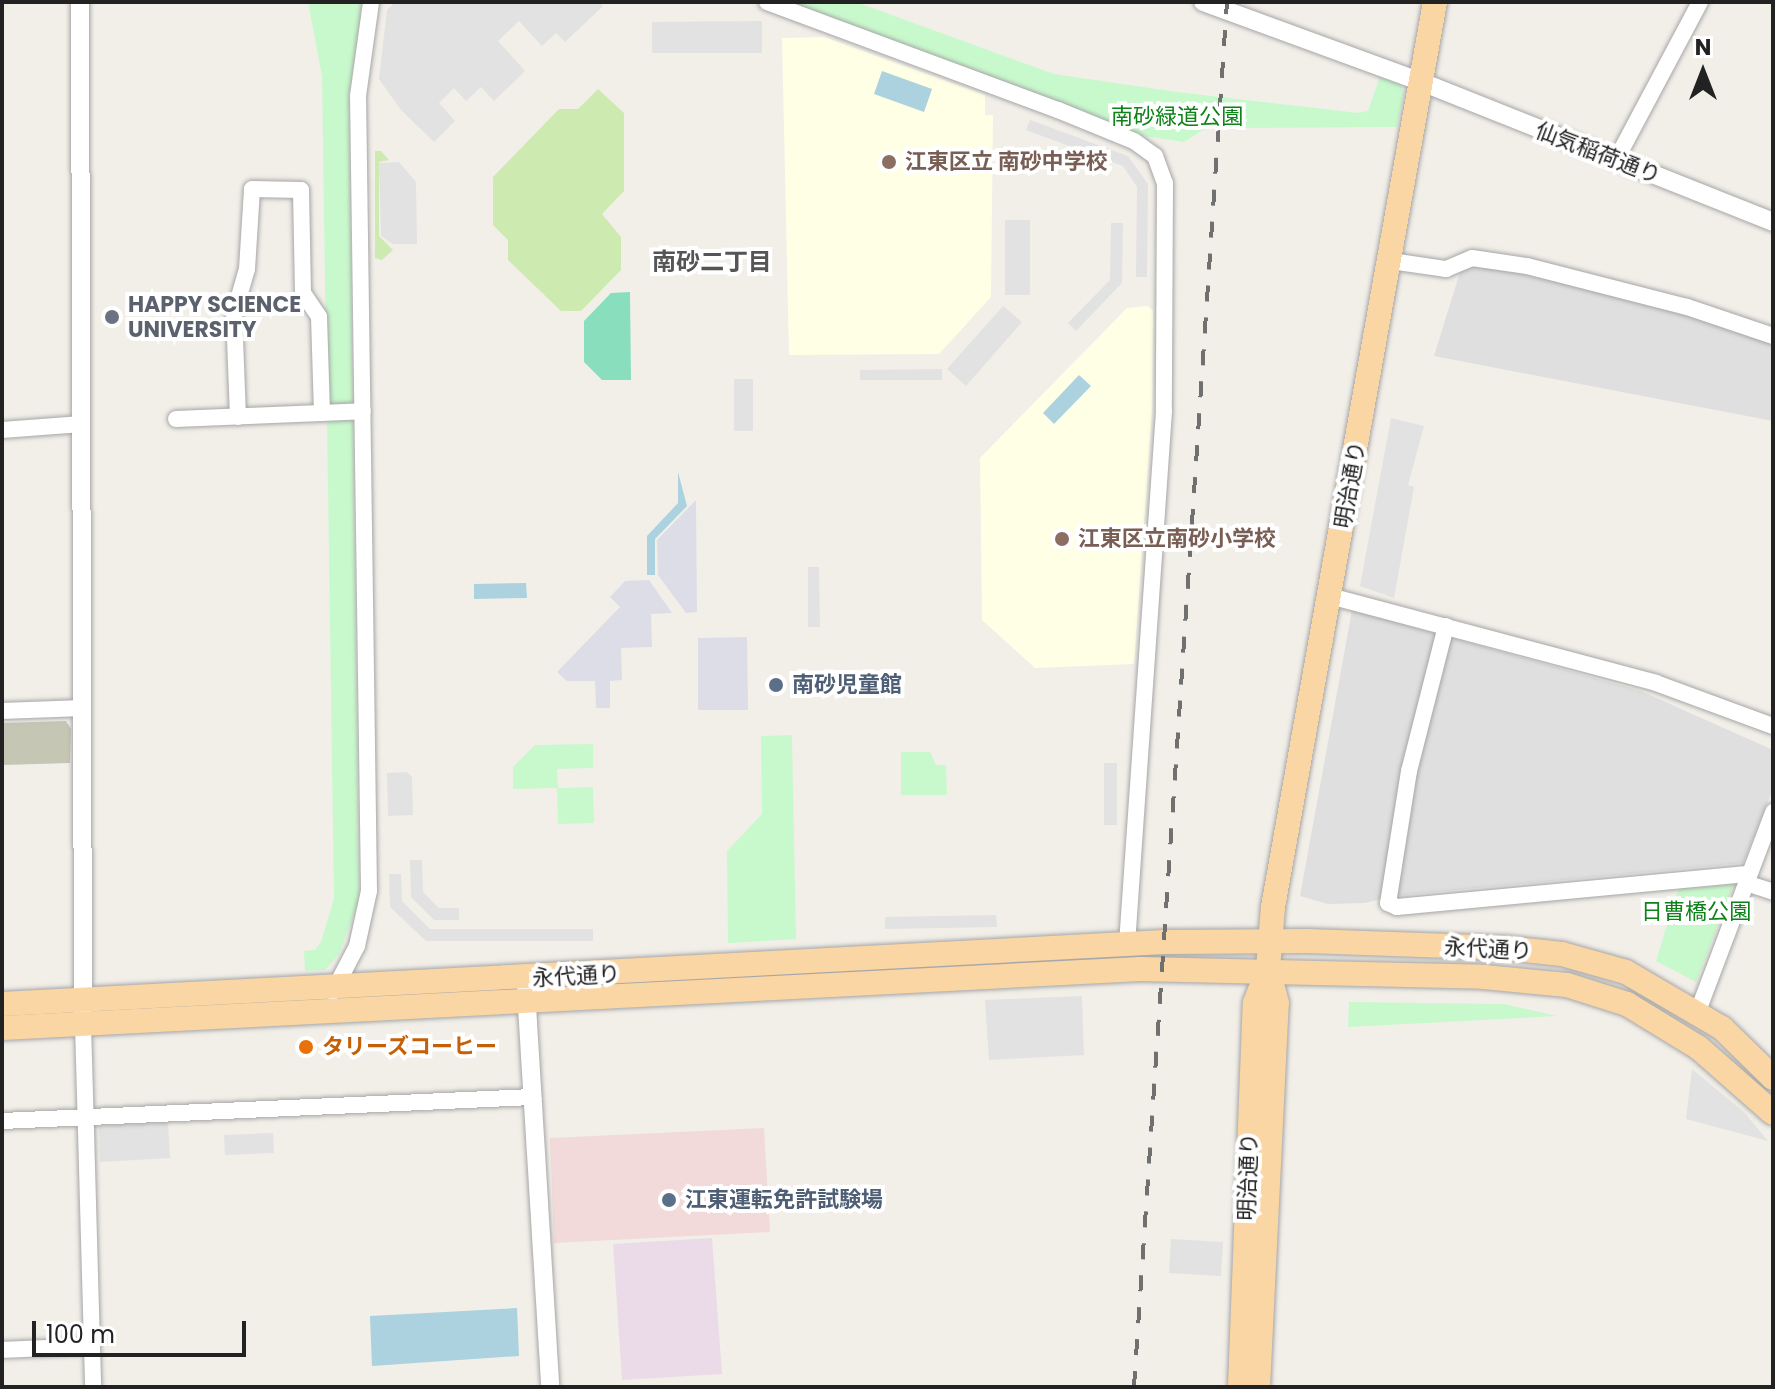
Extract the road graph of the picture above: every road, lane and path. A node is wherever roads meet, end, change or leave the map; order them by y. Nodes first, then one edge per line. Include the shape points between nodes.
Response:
1 (80, 2) edge
2 (371, 2) edge
3 (767, 2) edge
4 (1203, 2) edge
5 (1435, 2) edge
6 (1700, 2) edge
7 (1424, 83) junction
8 (1616, 160) junction
9 (1773, 222) edge
10 (1391, 261) junction
11 (1773, 336) edge
12 (363, 411) junction
13 (322, 413) junction
14 (238, 417) junction
15 (176, 419) dead end
16 (82, 424) junction
17 (2, 430) edge
18 (1330, 596) junction
19 (1446, 626) junction
20 (82, 708) junction
21 (2, 711) edge
22 (1773, 726) edge
23 (1773, 812) edge
24 (1747, 878) junction
25 (1773, 892) edge
26 (1270, 941) junction
27 (1147, 943) junction
28 (1268, 969) junction
29 (334, 989) junction
30 (526, 990) junction
31 (2, 1004) edge
32 (1698, 1011) junction
33 (83, 1012) junction
34 (322, 1012) junction
35 (2, 1028) edge
36 (1770, 1070) edge
37 (533, 1097) junction
38 (1773, 1113) edge
39 (85, 1118) junction
40 (2, 1121) edge
41 (92, 1346) junction
42 (2, 1350) edge
43 (93, 1387) edge
44 (550, 1387) edge
45 (1240, 1387) edge
46 (1258, 1387) edge

1 - 16 street
2 - 12 street via 358,96
3 - 27 street via 1058,110 1134,141 1155,156 1165,183 1164,411
4 - 7 street, 仙気稲荷通り
5 - 7 main road, 明治通り
6 - 8 street
7 - 8 street, 仙気稲荷通り
7 - 10 main road, 明治通り
8 - 9 street, 仙気稲荷通り
10 - 11 street via 1446,269 1472,258 1527,266 1687,307
10 - 18 main road, 明治通り
12 - 13 street
12 - 29 street via 369,908 357,946
13 - 14 street
13 - 14 street via 319,317 303,293 301,190 252,189 247,269 234,314
14 - 15 street
16 - 17 street
16 - 20 street
18 - 19 street
18 - 26 main road, 明治通り
19 - 22 street via 1656,683
19 - 24 street via 1409,771 1388,903 1397,907
20 - 21 street
20 - 33 street
23 - 24 street
24 - 25 street
24 - 32 street
26 - 27 main road, 永代通り
26 - 28 main road, 明治通り
26 - 32 main road, 永代通り via 1562,954 1626,972
27 - 30 main road, 永代通り
28 - 30 main road, 永代通り
28 - 38 main road, 永代通り via 1498,978 1597,993 1627,1004 1699,1048
28 - 45 main road, 明治通り via 1255,1003
28 - 46 main road, 明治通り via 1277,1003
29 - 30 main road, 永代通り
29 - 33 main road, 永代通り
29 - 34 street
30 - 34 main road, 永代通り
30 - 37 street
31 - 33 main road, 永代通り
32 - 36 main road, 永代通り
33 - 34 main road, 永代通り
33 - 35 main road, 永代通り
33 - 39 street
37 - 39 street
37 - 44 street
39 - 40 street
39 - 41 street
41 - 42 street
41 - 43 street

